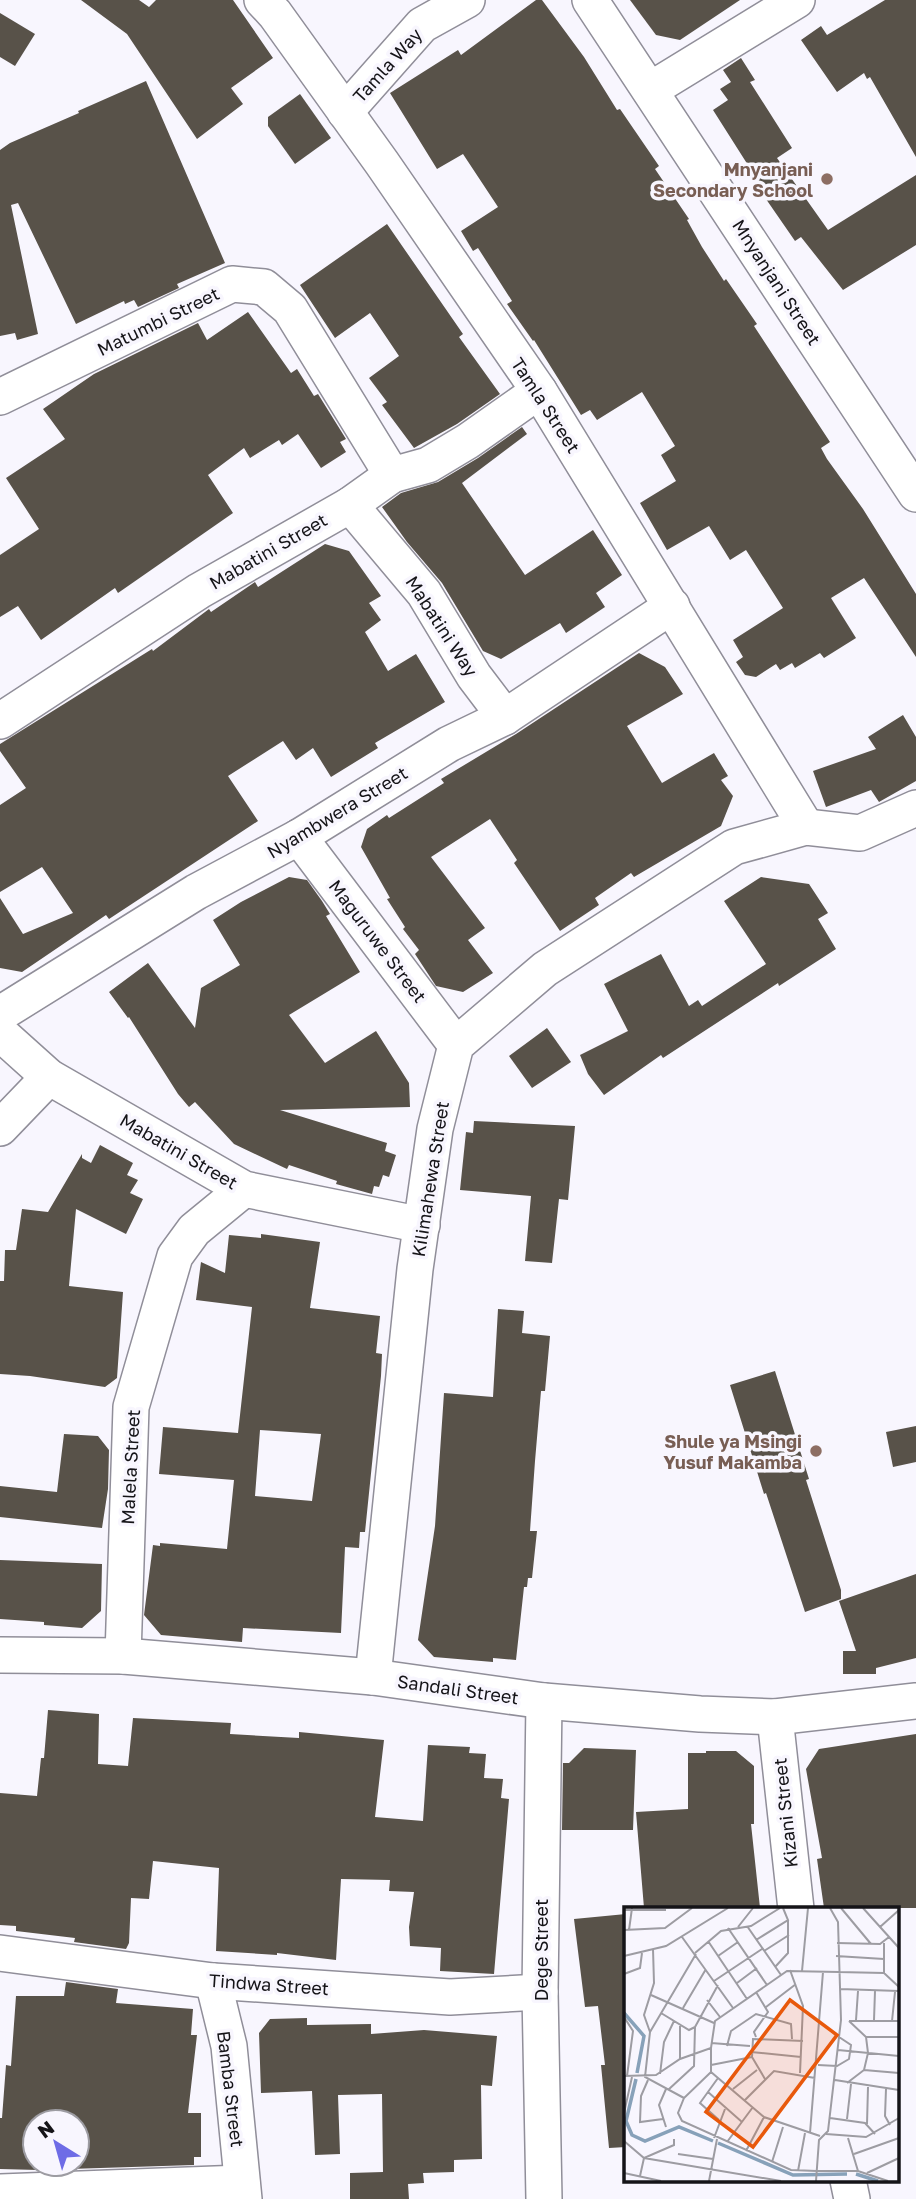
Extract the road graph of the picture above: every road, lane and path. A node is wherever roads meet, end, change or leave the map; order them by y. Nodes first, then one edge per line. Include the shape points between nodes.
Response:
1 (262, 0) edge
2 (467, 0) edge
3 (590, 0) edge
4 (797, 0) edge
5 (650, 90) junction
6 (345, 112) junction
7 (539, 391) junction
8 (0, 397) edge
9 (392, 475) junction
10 (916, 494) edge
11 (350, 505) junction
12 (672, 606) junction
13 (505, 717) junction
14 (0, 721) edge
15 (916, 808) edge
16 (806, 827) junction
17 (299, 837) junction
18 (0, 1014) edge
19 (0, 1033) edge
20 (456, 1045) junction
21 (50, 1076) junction
22 (0, 1128) edge
23 (244, 1189) junction
24 (422, 1225) junction
25 (0, 1655) edge
26 (122, 1656) junction
27 (373, 1678) junction
28 (544, 1701) junction
29 (916, 1701) edge
30 (775, 1717) junction
31 (796, 1907) edge
32 (0, 1953) edge
33 (213, 1981) junction
34 (540, 1992) junction
35 (243, 2191) edge
36 (0, 2192) edge
37 (544, 2199) edge

1 - 6 street, Tamla Street
2 - 6 street, Tamla Way via 422,25
3 - 5 street, Mnyanjani Street
4 - 5 street
5 - 10 street, Mnyanjani Street
6 - 7 street, Tamla Street
7 - 9 street, Mabatini Street via 428,465
7 - 12 street, Tamla Street
8 - 9 street, Matumbi Street via 232,284 264,287 290,309
9 - 11 street, Mabatini Street
11 - 13 street, Mabatini Way via 424,593 474,676
11 - 14 street, Mabatini Street via 199,591
12 - 13 street, Nyambwera Street
12 - 16 street, Tamla Street
13 - 17 street, Nyambwera Street via 449,744
15 - 16 street via 860,833
16 - 20 street via 734,847 545,969
17 - 18 street, Nyambwera Street via 196,892
17 - 20 street, Maguruwe Street
19 - 21 street, Mabatini Street
20 - 24 street, Kilimahewa Street via 435,1129
21 - 22 street
21 - 23 street, Mabatini Street
23 - 24 street, Mabatini Street
23 - 26 street, Malela Street via 194,1230 175,1256 131,1407
24 - 27 street, Kilimahewa Street
25 - 26 street, Sandali Street
26 - 27 street, Sandali Street
27 - 28 street, Sandali Street
28 - 30 street, Sandali Street
28 - 34 street, Dege Street
29 - 30 street, Sandali Street
30 - 31 street, Kizani Street
32 - 33 street, Tindwa Street
33 - 34 street, Tindwa Street via 450,1997
33 - 35 street, Bamba Street via 229,2046
34 - 37 street, Dege Street
35 - 36 street

